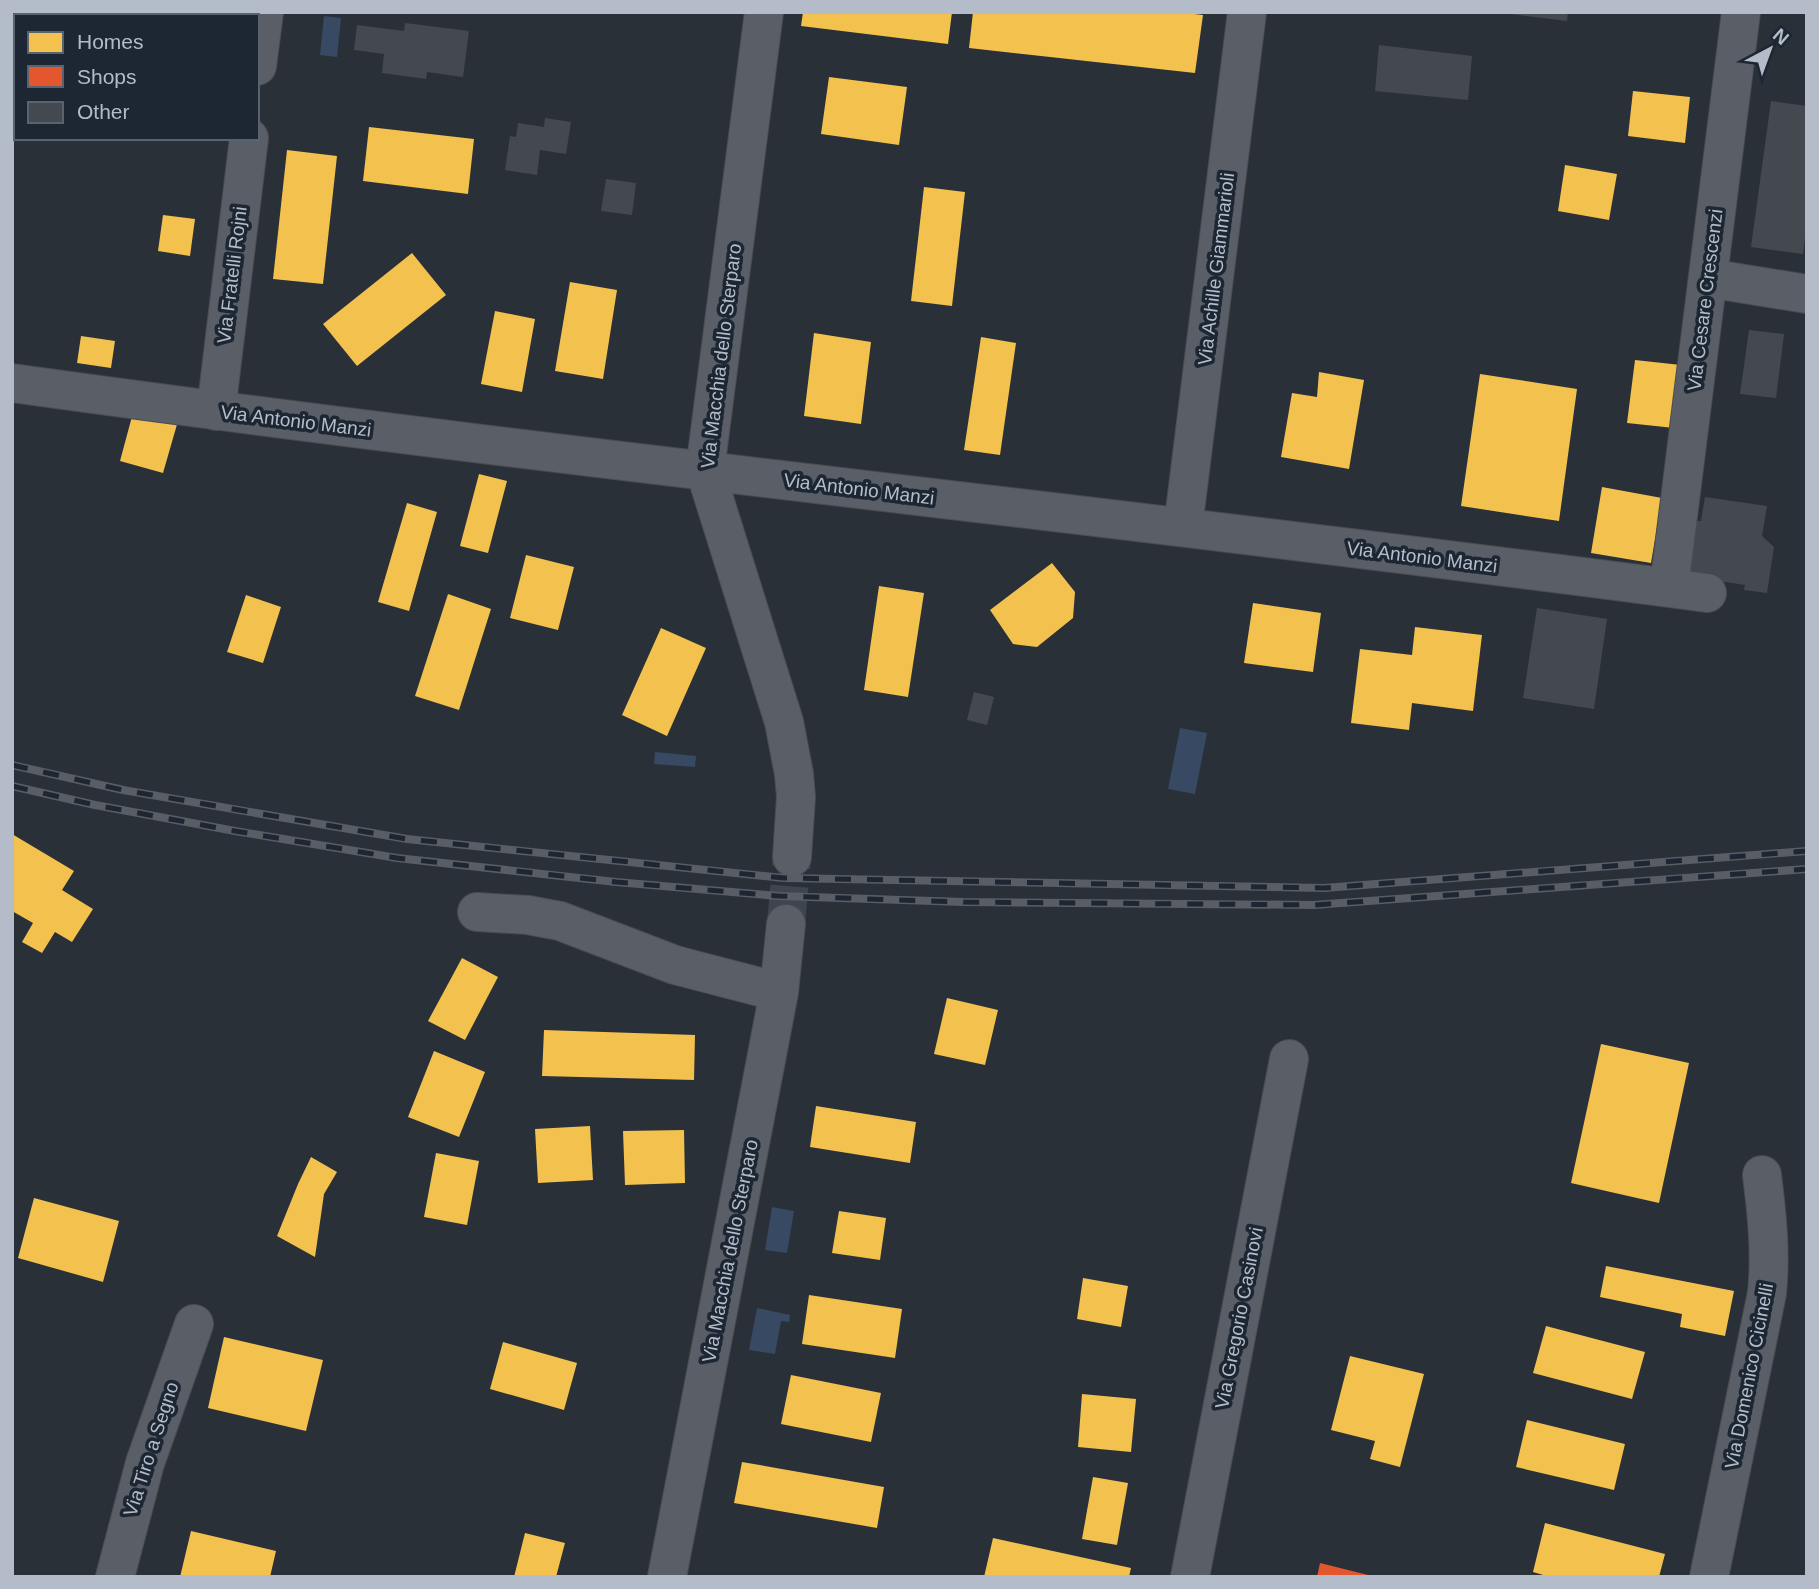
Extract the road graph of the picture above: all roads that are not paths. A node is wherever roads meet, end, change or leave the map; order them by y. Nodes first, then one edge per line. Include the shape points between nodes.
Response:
1 (264, 12) edge
2 (764, 12) edge
3 (1248, 12) edge
4 (1741, 12) edge
5 (259, 51) edge
6 (249, 140) edge
7 (1708, 278) junction
8 (1807, 294) edge
9 (12, 383) edge
10 (216, 411) junction
11 (705, 470) junction
12 (1183, 527) junction
13 (1669, 588) junction
14 (1707, 593) dead end
15 (792, 857) tunnel mouth
16 (477, 912) dead end
17 (786, 924) tunnel mouth
18 (779, 992) junction
19 (1289, 1059) dead end
20 (1762, 1175) dead end
21 (194, 1324) dead end
22 (115, 1577) edge
23 (667, 1577) edge
24 (1190, 1577) edge
25 (1709, 1577) edge

1 - 5 street
2 - 11 street, Via Macchia dello Sterparo
3 - 12 street, Via Achille Giammarioli
4 - 7 street, Via Cesare Crescenzi
6 - 10 street, Via Fratelli Rojni
7 - 8 street
7 - 13 street, Via Cesare Crescenzi
9 - 10 street, Via Antonio Manzi
10 - 11 street, Via Antonio Manzi
11 - 12 street, Via Antonio Manzi
11 - 15 street, Via Macchia dello Sterparo via 787,736 796,797
12 - 13 street, Via Antonio Manzi
13 - 14 street, Via Antonio Manzi
16 - 18 street via 560,921 675,965
17 - 18 street, Via Macchia dello Sterparo
18 - 23 street, Via Macchia dello Sterparo
19 - 24 street, Via Gregorio Casinovi
20 - 25 street, Via Domenico Cicinelli via 1769,1231 1767,1293
21 - 22 street, Via Tiro a Segno via 145,1463

